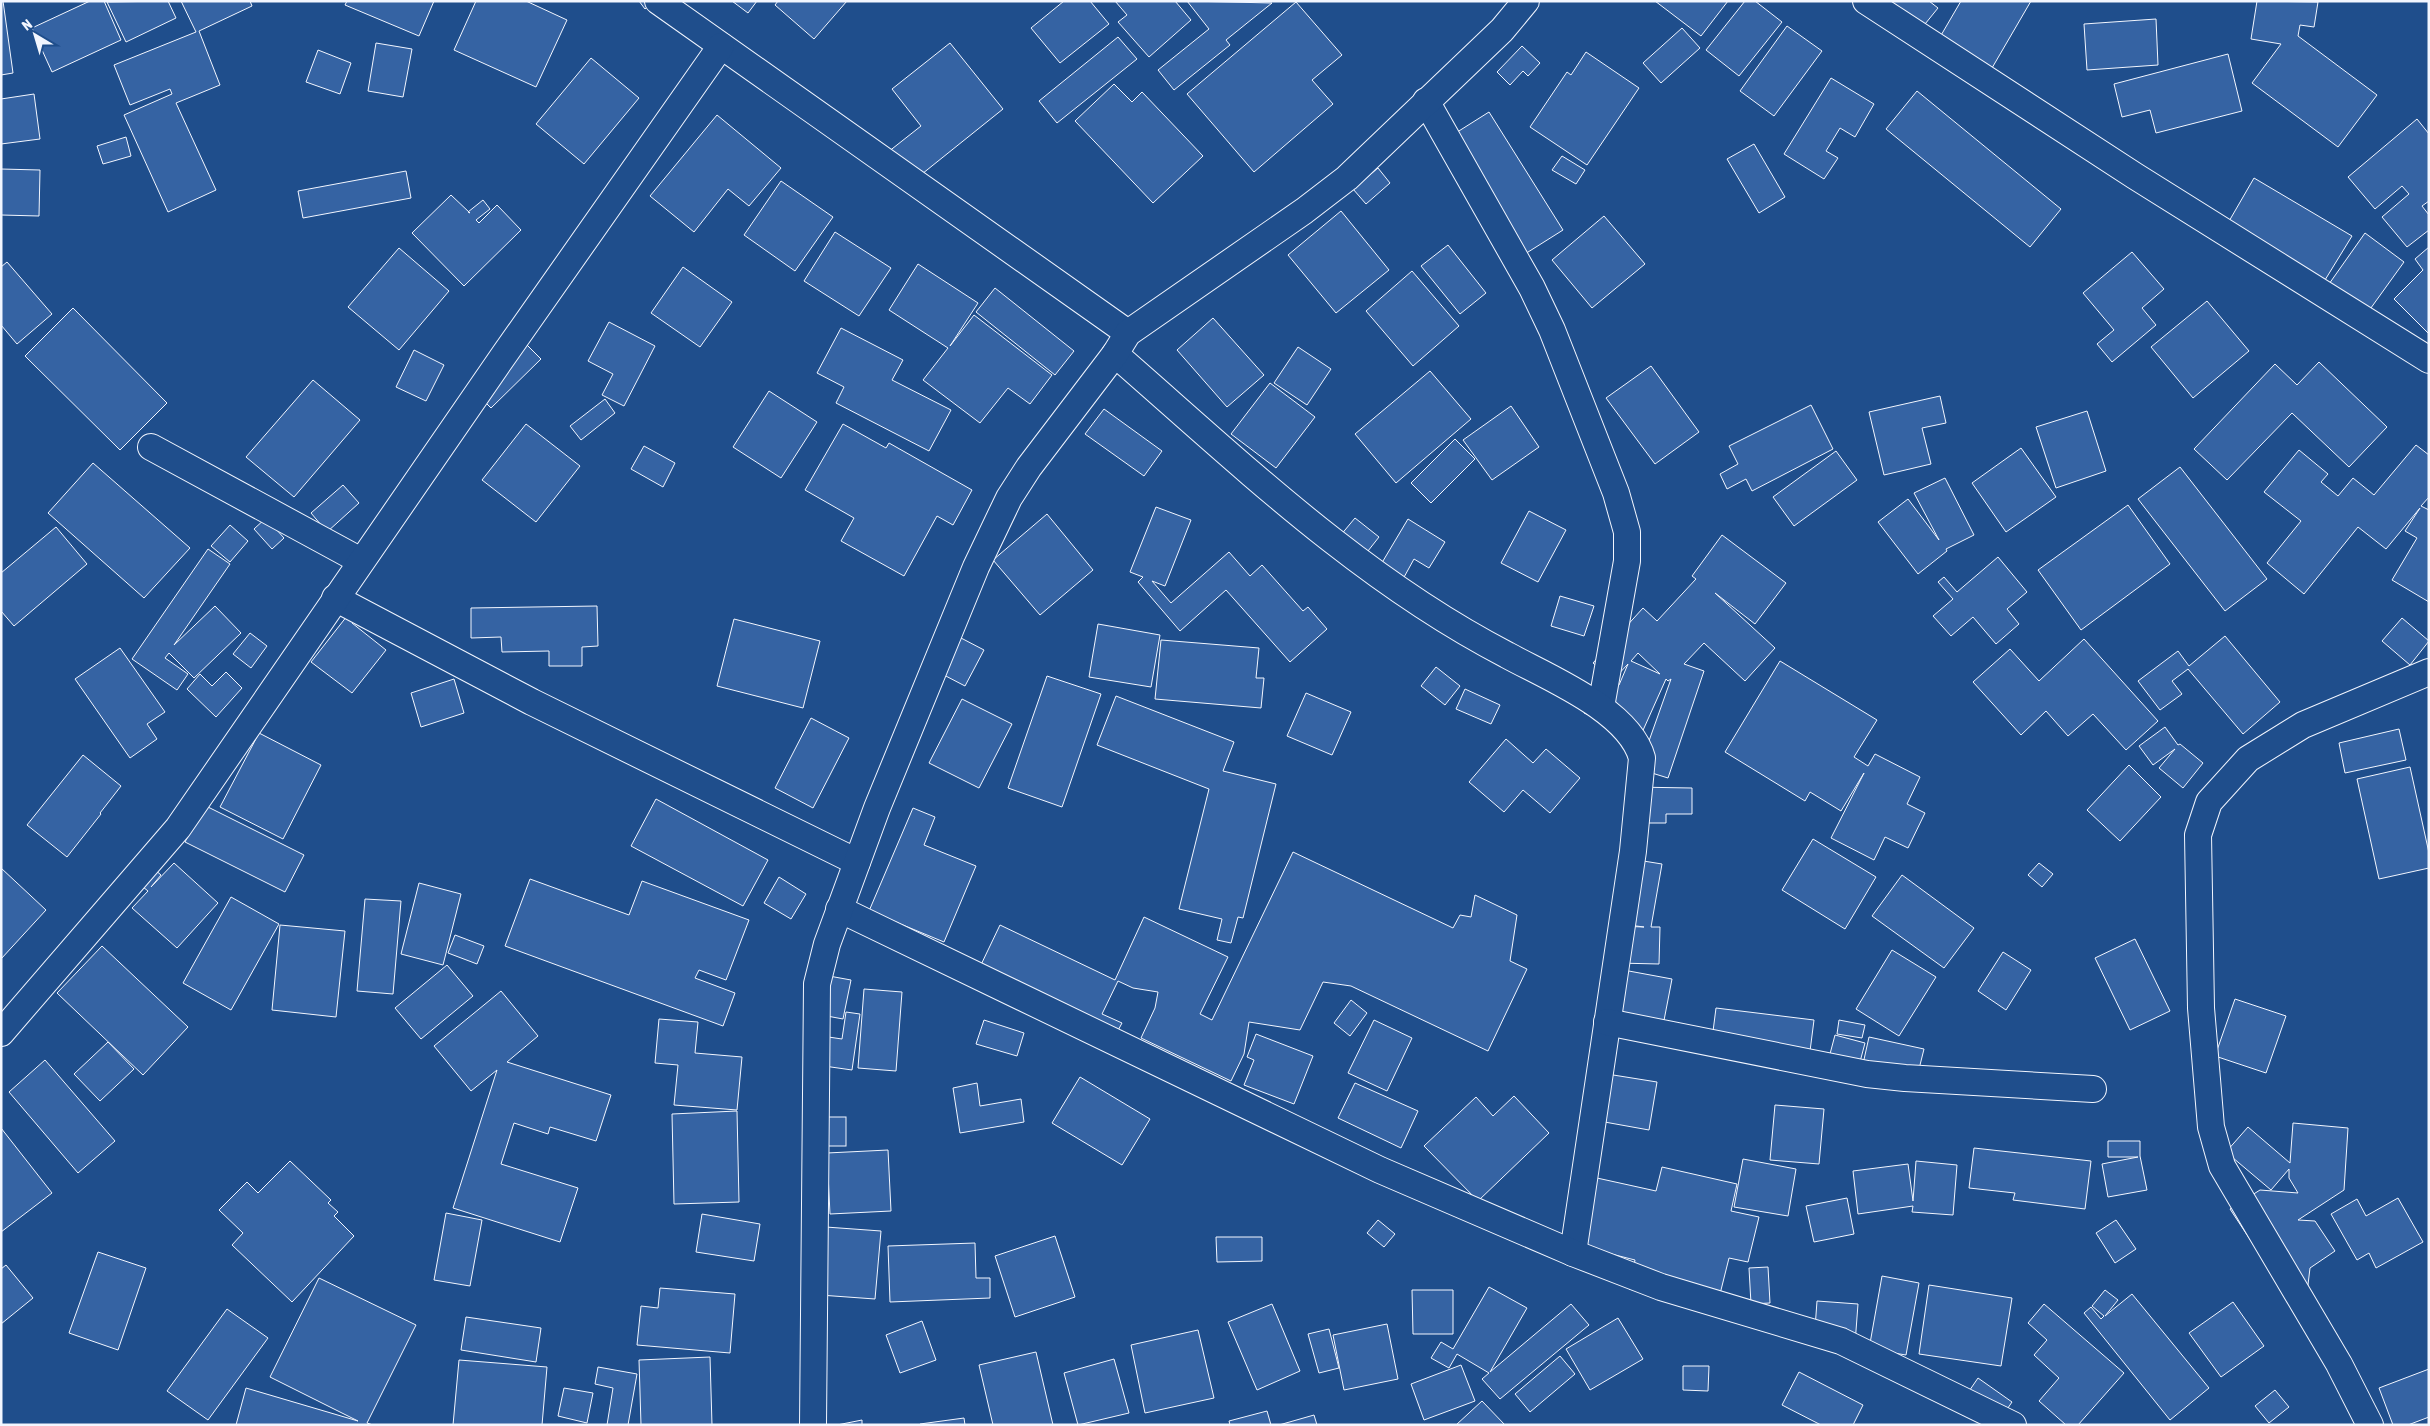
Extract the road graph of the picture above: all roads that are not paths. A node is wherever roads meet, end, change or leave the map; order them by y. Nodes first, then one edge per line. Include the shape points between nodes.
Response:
1 (658, 1) edge
2 (1526, 1) edge
3 (1866, 1) edge
4 (721, 46) junction
5 (1426, 102) junction
6 (1121, 344) junction
7 (2429, 360) edge
8 (151, 447) dead end
9 (361, 561) junction
10 (335, 598) junction
11 (2429, 672) edge
12 (1601, 707) junction
13 (858, 862) junction
14 (839, 909) junction
15 (1607, 1022) junction
16 (1, 1033) edge
17 (2093, 1089) dead end
18 (1573, 1253) junction
19 (813, 1425) edge
20 (2013, 1425) edge
21 (2370, 1425) edge

1 - 4 street
2 - 5 street via 1502,30
3 - 7 street via 2135,176
4 - 6 street
4 - 9 street
5 - 6 street via 1347,178
5 - 12 street via 1532,288 1616,492 1627,532 1627,561
6 - 12 street via 1341,549 1467,635
6 - 13 street via 1028,467 1010,498 976,567
8 - 9 street
9 - 10 street
10 - 13 street via 532,702
10 - 16 street via 178,828
11 - 21 street via 2304,725 2248,759 2209,802 2198,835 2202,1008 2210,1127 2222,1166 2339,1364
12 - 15 street via 1625,730 1639,748 1642,758 1633,851
13 - 14 street
14 - 18 street via 1380,1170
14 - 19 street via 817,984
15 - 17 street via 1867,1074
15 - 18 street
18 - 20 street via 1662,1288 1841,1341

